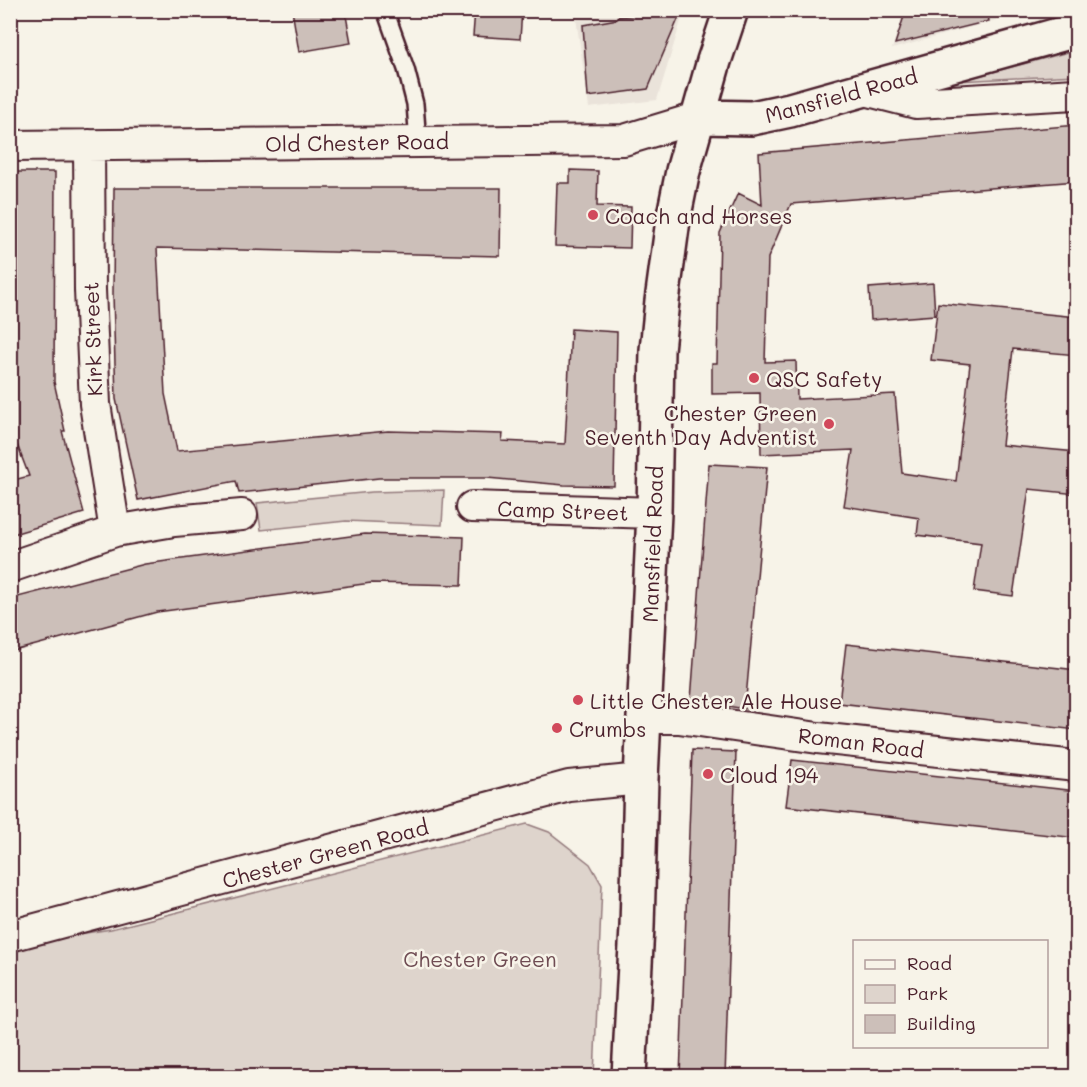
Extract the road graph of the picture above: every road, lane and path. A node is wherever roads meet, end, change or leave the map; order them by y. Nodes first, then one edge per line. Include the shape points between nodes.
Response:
1 (384, 10) edge
2 (731, 10) edge
3 (1077, 30) edge
4 (861, 89) junction
5 (1077, 94) edge
6 (700, 117) junction
7 (418, 142) junction
8 (89, 145) junction
9 (10, 146) edge
10 (472, 507) dead end
11 (654, 513) junction
12 (242, 516) dead end
13 (115, 531) junction
14 (10, 567) edge
15 (645, 718) junction
16 (1077, 766) edge
17 (641, 779) junction
18 (10, 936) edge
19 (629, 1077) edge

1 - 7 lane via 415,104
2 - 6 street
3 - 4 street, Mansfield Road
4 - 5 street via 916,103
4 - 6 street, Mansfield Road via 752,118
6 - 7 street, Old Chester Road via 624,140
6 - 11 street, Mansfield Road via 683,171 662,301 657,350
7 - 8 street, Old Chester Road
8 - 9 street, Old Chester Road
8 - 13 street, Kirk Street via 95,404
10 - 11 street, Camp Street
11 - 15 street, Mansfield Road
12 - 13 street via 174,521
13 - 14 street
15 - 16 street, Roman Road via 679,718 818,738
15 - 17 street, Mansfield Road
17 - 18 street, Chester Green Road via 569,786
17 - 19 street, Mansfield Road

